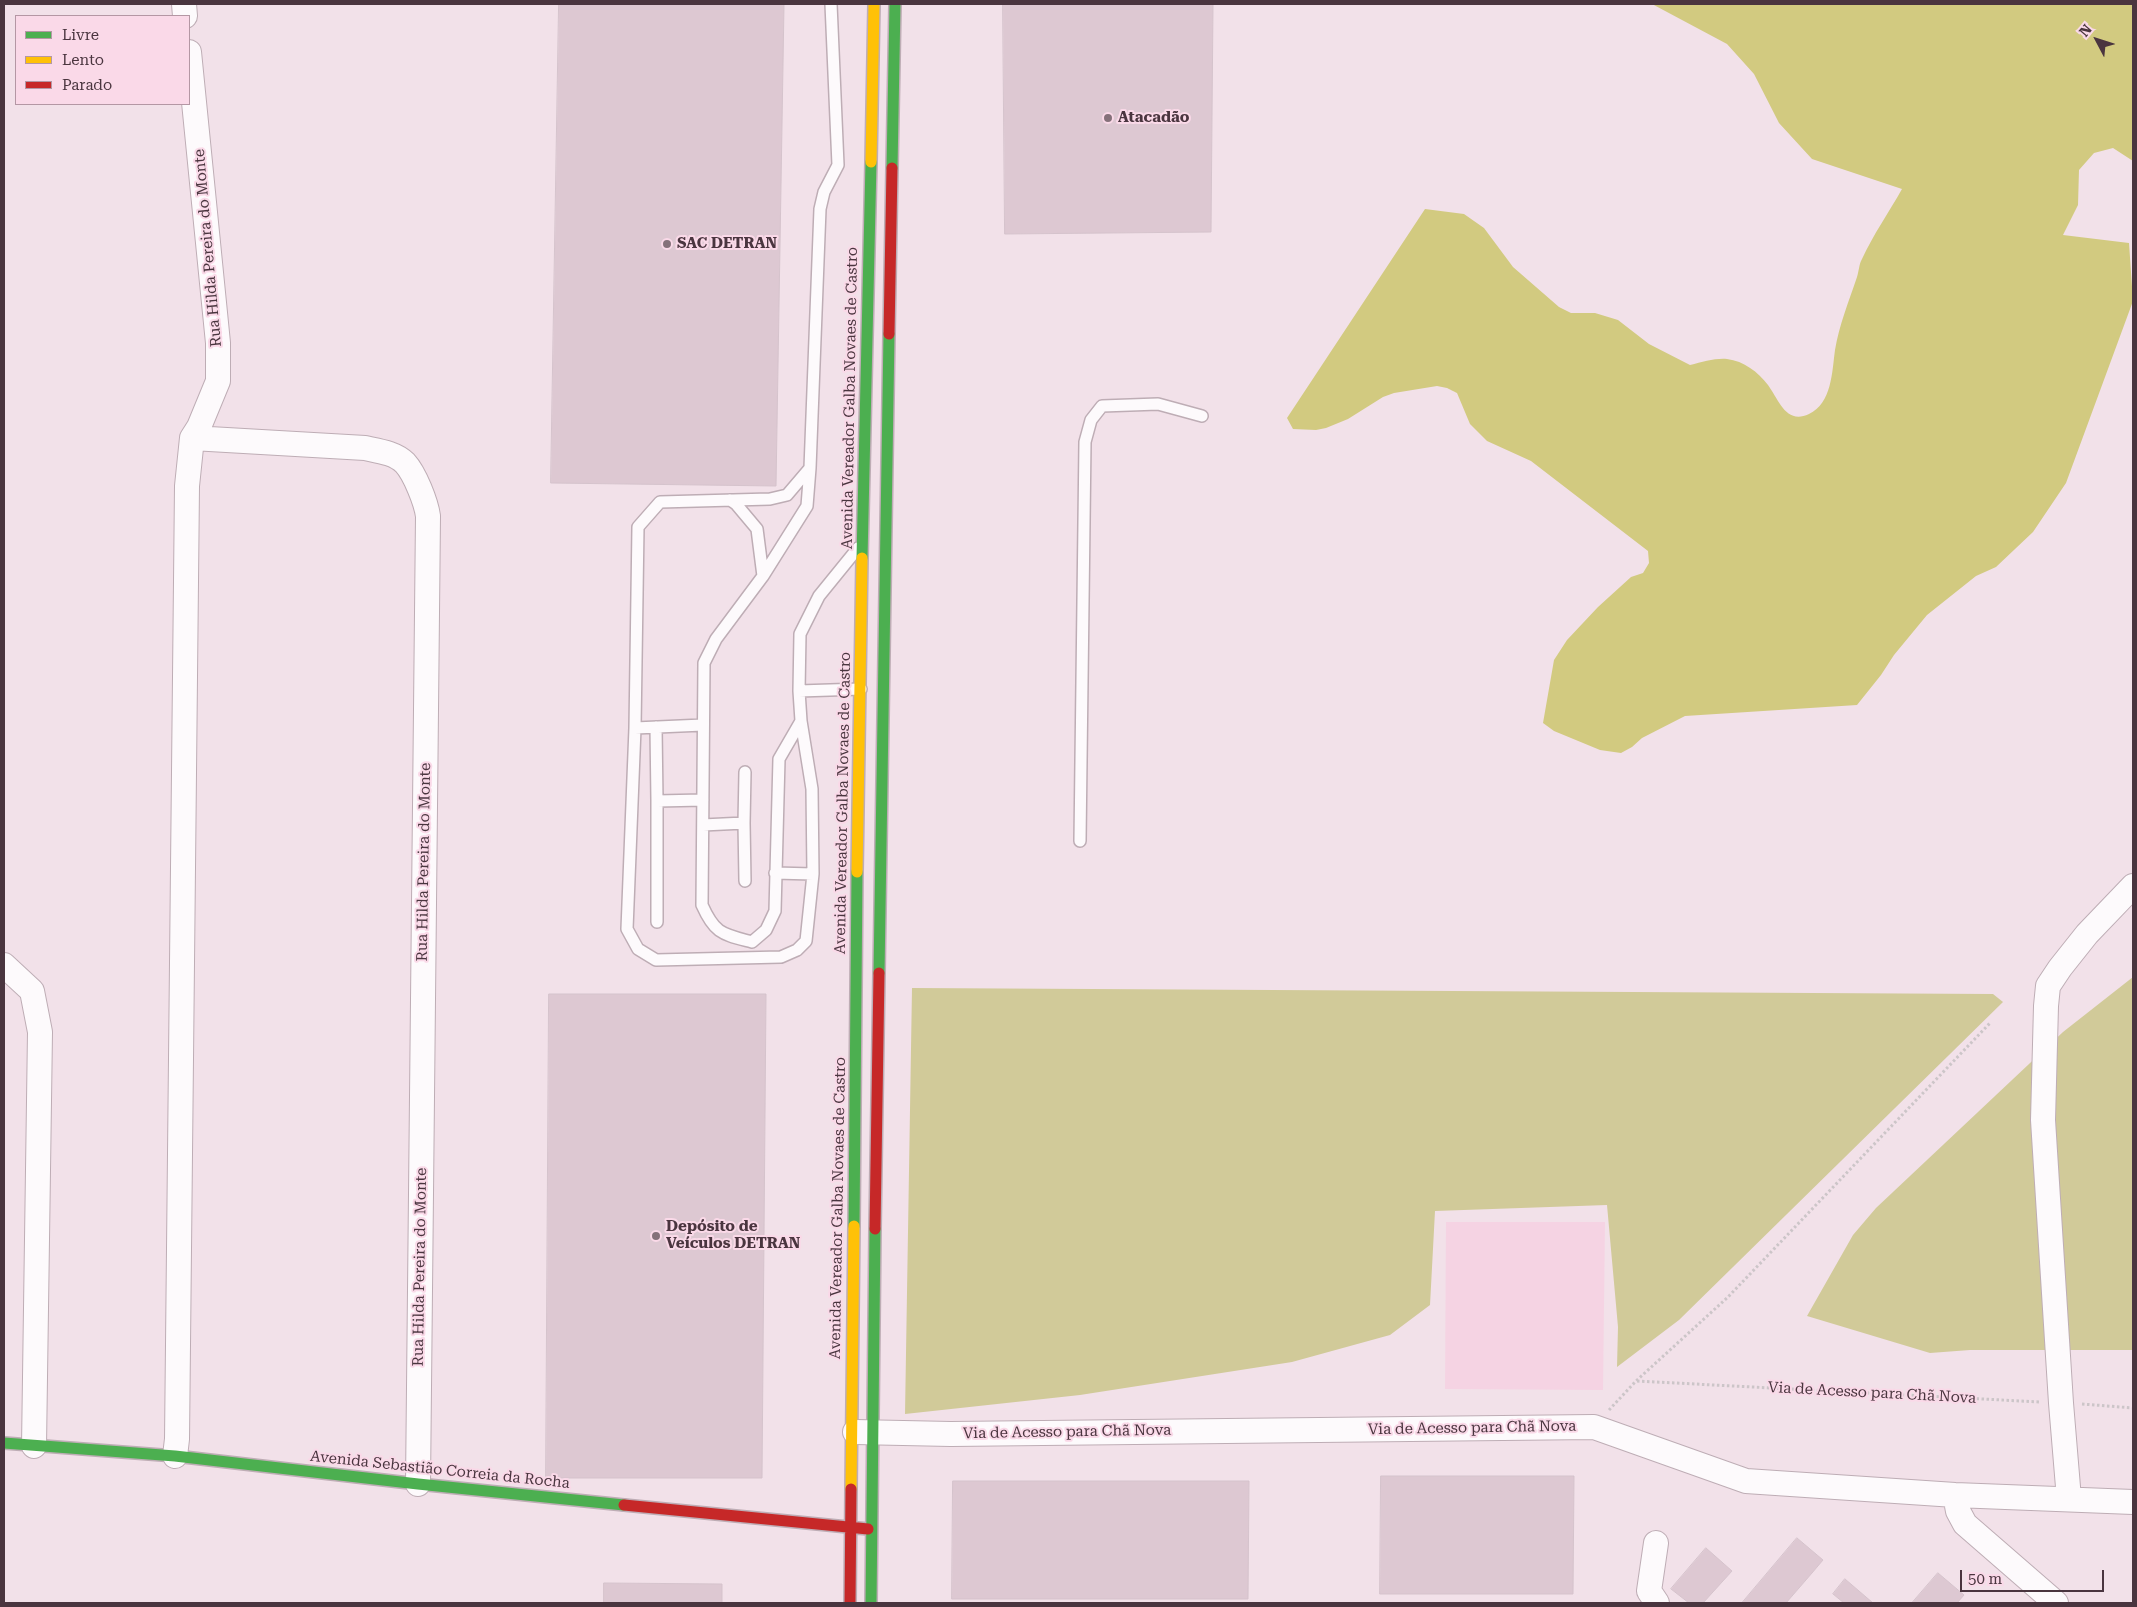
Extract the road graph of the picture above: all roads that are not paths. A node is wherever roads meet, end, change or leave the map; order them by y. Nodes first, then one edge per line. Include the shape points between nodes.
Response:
1 (831, 4) edge
2 (874, 4) edge
3 (895, 4) edge
4 (190, 62) edge
5 (1202, 416) dead end
6 (192, 438) junction
7 (810, 468) junction
8 (730, 500) junction
9 (862, 543) junction
10 (763, 576) junction
11 (859, 689) junction
12 (882, 689) junction
13 (799, 691) junction
14 (801, 721) junction
15 (703, 726) junction
16 (656, 727) junction
17 (635, 728) junction
18 (745, 772) dead end
19 (703, 800) junction
20 (657, 801) junction
21 (744, 823) junction
22 (703, 825) junction
23 (1080, 841) dead end
24 (775, 873) junction
25 (812, 874) junction
26 (745, 881) dead end
27 (2133, 886) edge
28 (657, 922) dead end
29 (4, 965) edge
30 (850, 1432) junction
31 (874, 1432) junction
32 (4, 1443) edge
33 (34, 1446) junction
34 (175, 1456) junction
35 (418, 1484) junction
36 (1955, 1495) junction
37 (2069, 1499) junction
38 (2133, 1502) edge
39 (850, 1528) junction
40 (873, 1529) junction
41 (1656, 1543) dead end
42 (850, 1603) edge
43 (871, 1603) edge
44 (1657, 1603) edge
45 (2056, 1603) edge

1 - 7 lane via 838,165 824,192 820,209
2 - 9 street, Avenida Vereador Galba Novaes de Castro
3 - 12 street
4 - 6 street, Rua Hilda Pereira do Monte via 218,343 218,381
5 - 23 lane via 1158,404 1102,406 1091,420 1085,442
6 - 34 street, Rua Hilda Pereira do Monte via 187,486
6 - 35 street, Rua Hilda Pereira do Monte via 365,448 389,453 405,464 425,500 428,516
7 - 8 lane via 787,495
7 - 10 lane via 806,506
8 - 10 lane via 757,529
8 - 17 lane via 660,502 638,527
9 - 11 street, Avenida Vereador Galba Novaes de Castro
9 - 13 lane via 820,596 800,634
10 - 15 lane via 716,639 704,663
11 - 12 lane
11 - 13 lane
11 - 30 street, Avenida Vereador Galba Novaes de Castro
12 - 31 street
13 - 14 lane
14 - 24 lane via 779,759
14 - 25 lane via 812,789
15 - 16 lane
15 - 19 lane
16 - 17 lane
16 - 20 lane
17 - 25 lane via 628,929 638,948 656,960 781,956 798,950 806,941
18 - 21 lane
19 - 20 lane
19 - 22 lane
20 - 28 lane
21 - 22 lane
21 - 26 lane
22 - 24 lane via 702,905 708,919 723,934 752,942 766,930 775,911
24 - 25 lane
27 - 37 street via 2087,934 2048,986 2043,1120
29 - 33 street via 32,991 40,1032
30 - 31 street, Via de Acesso para Chã Nova
30 - 39 street, Avenida Vereador Galba Novaes de Castro
31 - 36 street, Via de Acesso para Chã Nova via 1594,1427 1746,1481
31 - 40 street
32 - 33 street, Avenida Sebastião Correia da Rocha
33 - 34 street, Avenida Sebastião Correia da Rocha
34 - 35 street, Avenida Sebastião Correia da Rocha
35 - 39 street, Avenida Sebastião Correia da Rocha
36 - 37 street
36 - 45 street via 1965,1524
37 - 38 street
39 - 40 street, Avenida Sebastião Correia da Rocha
39 - 42 street, Avenida Vereador Galba Novaes de Castro
40 - 43 street
41 - 44 street via 1649,1590

